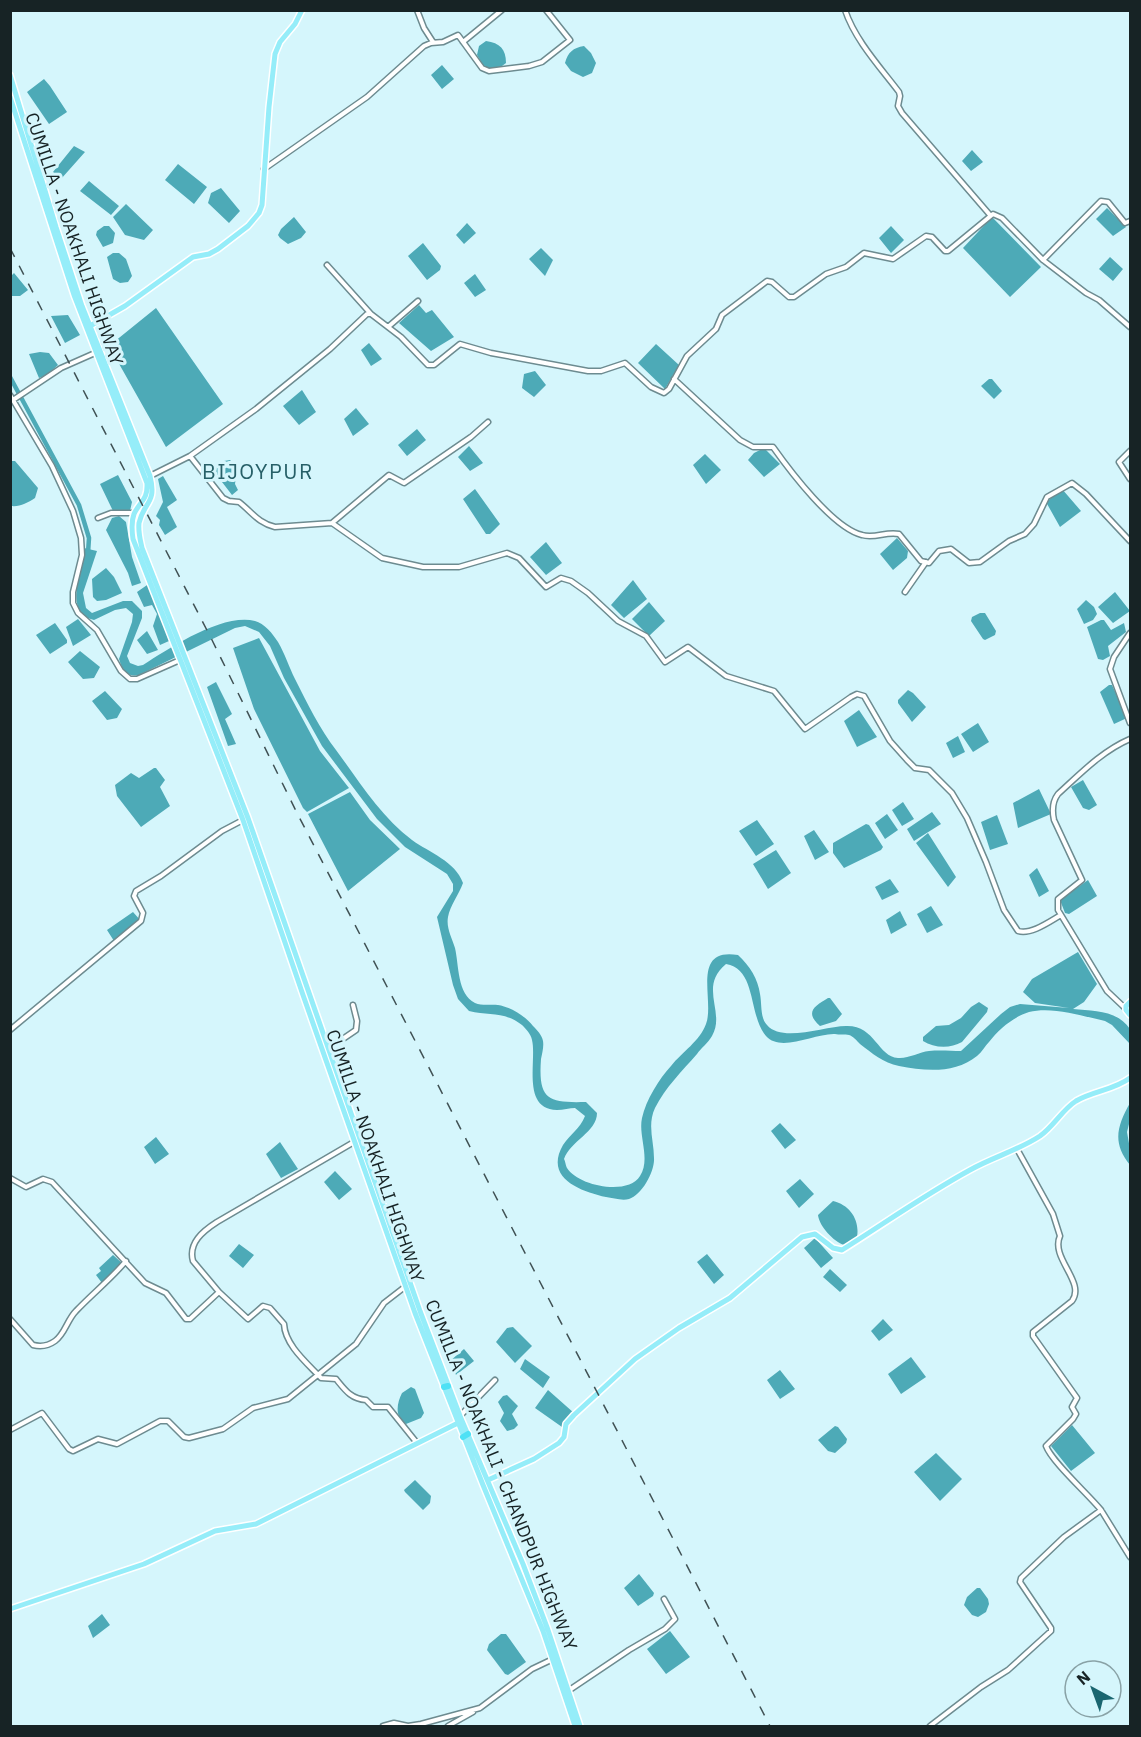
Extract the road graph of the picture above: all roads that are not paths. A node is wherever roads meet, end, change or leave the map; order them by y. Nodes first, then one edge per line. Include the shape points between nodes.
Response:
1 (302, 10) edge
2 (417, 10) edge
3 (502, 10) edge
4 (546, 10) edge
5 (845, 10) edge
6 (433, 42) junction
7 (463, 42) junction
8 (10, 75) edge
9 (10, 97) edge
10 (263, 170) junction
11 (46, 201) junction
12 (990, 214) junction
13 (1131, 221) edge
14 (1042, 260) junction
15 (327, 265) dead end
16 (418, 301) dead end
17 (371, 314) junction
18 (90, 326) junction
19 (388, 327) junction
20 (1131, 327) edge
21 (98, 353) junction
22 (674, 379) junction
23 (12, 398) edge
24 (488, 422) dead end
25 (1131, 451) edge
26 (190, 456) junction
27 (150, 476) junction
28 (1131, 478) edge
29 (135, 513) junction
30 (98, 518) dead end
31 (332, 523) junction
32 (1131, 541) edge
33 (926, 562) junction
34 (905, 592) dead end
35 (157, 593) junction
36 (1131, 633) edge
37 (183, 659) junction
38 (1131, 723) edge
39 (1131, 739) edge
40 (243, 820) junction
41 (262, 867) junction
42 (1061, 915) junction
43 (1131, 1002) edge
44 (353, 1005) dead end
45 (1128, 1012) edge
46 (10, 1030) edge
47 (327, 1050) junction
48 (1131, 1078) edge
49 (354, 1142) junction
50 (1017, 1149) junction
51 (10, 1178) edge
52 (126, 1261) junction
53 (406, 1286) junction
54 (219, 1292) junction
55 (10, 1319) edge
56 (318, 1374) junction
57 (495, 1380) dead end
58 (446, 1386) junction
59 (460, 1416) junction
60 (458, 1423) junction
61 (10, 1430) edge
62 (466, 1435) junction
63 (417, 1443) junction
64 (488, 1480) junction
65 (1101, 1510) junction
66 (1131, 1557) edge
67 (664, 1599) dead end
68 (10, 1609) edge
69 (553, 1659) junction
70 (568, 1691) junction
71 (480, 1708) junction
72 (383, 1726) edge
73 (448, 1726) edge
74 (575, 1726) edge
75 (580, 1726) edge
76 (930, 1726) edge

1 - 10 main road via 275,54
2 - 6 street
3 - 7 street
4 - 7 street via 570,40 542,62 489,71 482,68
5 - 12 street via 866,48 899,92 902,113
6 - 7 street via 443,42 455,34
6 - 10 street via 367,97
8 - 11 main road, CUMILLA - NOAKHALI HIGHWAY
9 - 11 main road, CUMILLA - NOAKHALI HIGHWAY
10 - 18 main road via 261,210 248,226 209,254 193,256 125,306
11 - 18 main road, CUMILLA - NOAKHALI HIGHWAY
11 - 21 main road, CUMILLA - NOAKHALI HIGHWAY via 74,296
12 - 14 street via 1002,218
12 - 22 street via 948,251 926,236 893,259 864,253 794,297 767,281 722,315 716,329 687,356
13 - 14 street via 1125,223 1108,202 1101,201
14 - 20 street
15 - 17 street
16 - 19 street
17 - 19 street
17 - 26 street via 256,409
18 - 21 main road, CUMILLA - NOAKHALI HIGHWAY
19 - 22 street via 428,365 434,365 461,344 588,371 625,363 663,393
21 - 23 street via 61,368
21 - 27 main road
21 - 29 main road, CUMILLA - NOAKHALI HIGHWAY via 147,483 147,495
22 - 33 street via 740,440 753,447 773,447 794,477 847,527 872,537 899,534
23 - 37 street via 73,511 82,555 72,592 78,613 97,630 130,679
24 - 31 street via 404,483 389,476
25 - 28 street via 1119,462
26 - 27 street
26 - 31 street via 223,498 239,501 266,525
27 - 35 main road via 152,497 140,519 139,533
29 - 30 street via 111,513
29 - 35 main road via 133,539
31 - 42 street via 382,558 423,567 459,567 501,554 513,555 546,587 561,578 571,581 618,621 646,636 665,662 688,647 726,676 774,691 805,729 851,697 864,696 890,741 907,760 915,768 925,768 952,793 1004,910 1018,932 1031,931
32 - 33 street via 1072,483 1047,496 1025,534 981,562 969,563 948,549
33 - 34 street
35 - 37 main road, CUMILLA - NOAKHALI HIGHWAY
36 - 38 street via 1110,669
37 - 40 main road, CUMILLA - NOAKHALI HIGHWAY
37 - 41 main road, CUMILLA - NOAKHALI - CHANDPUR HIGHWAY via 248,818
39 - 42 street via 1100,757 1055,798 1054,820 1082,880 1057,900
40 - 41 main road, CUMILLA - NOAKHALI HIGHWAY
40 - 46 street via 136,891 134,896 143,913 141,921
41 - 47 main road, CUMILLA - NOAKHALI - CHANDPUR HIGHWAY
41 - 49 main road, CUMILLA - NOAKHALI HIGHWAY
42 - 45 street via 1107,991
43 - 45 main road via 1126,1006
44 - 47 street via 356,1030
47 - 58 main road, CUMILLA - NOAKHALI - CHANDPUR HIGHWAY
48 - 50 main road via 1080,1098 1051,1127
49 - 53 main road, CUMILLA - NOAKHALI HIGHWAY
49 - 54 street via 198,1236 193,1261
50 - 64 main road via 948,1182 843,1250 833,1248 815,1234 802,1237 730,1298 635,1359 568,1422 559,1443
50 - 65 street via 1053,1214 1060,1236 1059,1252 1076,1290 1075,1298 1033,1334 1077,1398 1072,1407 1076,1414 1073,1419 1046,1446
51 - 52 street via 26,1187 43,1179 52,1182
52 - 54 street via 145,1283 166,1293 188,1320
52 - 55 street via 74,1312 63,1333 45,1346 33,1345
53 - 56 street via 384,1303 356,1344
53 - 58 main road, CUMILLA - NOAKHALI HIGHWAY
54 - 56 street via 248,1319 263,1306 270,1308 285,1324 287,1338
56 - 61 street via 288,1400 253,1408 223,1429 197,1437 184,1437 168,1421 160,1421 117,1444 98,1439 71,1450 41,1413
56 - 63 street via 322,1379 336,1379 357,1400 366,1400 376,1408 388,1407
57 - 59 street
58 - 59 main road, CUMILLA - NOAKHALI - CHANDPUR HIGHWAY
58 - 60 main road, CUMILLA - NOAKHALI HIGHWAY
59 - 62 main road, CUMILLA - NOAKHALI - CHANDPUR HIGHWAY
60 - 62 main road, CUMILLA - NOAKHALI HIGHWAY
60 - 63 main road
62 - 64 main road, CUMILLA - NOAKHALI - CHANDPUR HIGHWAY
62 - 69 main road, CUMILLA - NOAKHALI HIGHWAY
63 - 68 main road via 256,1524 215,1531 144,1564
64 - 70 main road, CUMILLA - NOAKHALI - CHANDPUR HIGHWAY via 548,1629
65 - 66 street
65 - 76 street via 1064,1537 1021,1578 1051,1628 1048,1634 1008,1670
67 - 70 street via 673,1622
69 - 71 street via 532,1669
69 - 74 main road, CUMILLA - NOAKHALI HIGHWAY
70 - 75 main road, CUMILLA - NOAKHALI - CHANDPUR HIGHWAY
71 - 72 street via 420,1724
71 - 73 street

